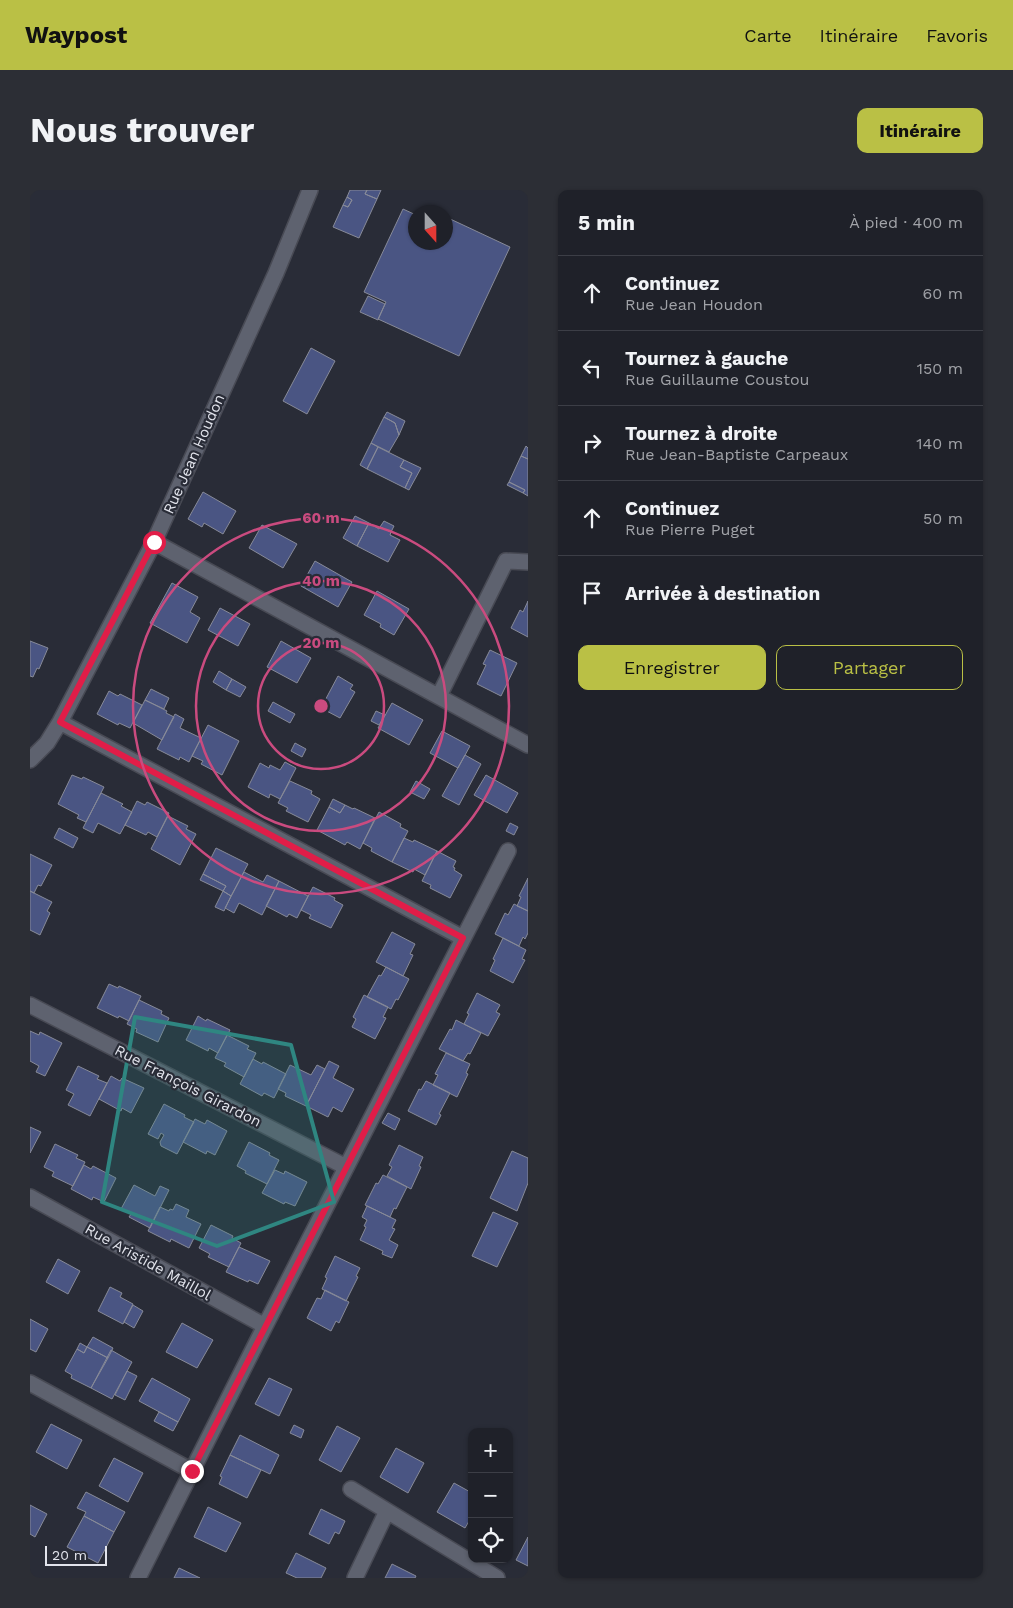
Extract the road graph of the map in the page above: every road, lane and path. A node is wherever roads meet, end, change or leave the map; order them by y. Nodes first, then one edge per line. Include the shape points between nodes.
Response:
1 (310, 190) edge
2 (154, 542) junction
3 (528, 562) edge
4 (439, 696) junction
5 (60, 722) junction
6 (528, 745) edge
7 (30, 760) edge
8 (508, 851) dead end
9 (463, 938) junction
10 (30, 1004) edge
11 (346, 1167) junction
12 (30, 1197) edge
13 (265, 1326) junction
14 (30, 1383) edge
15 (192, 1471) junction
16 (352, 1489) dead end
17 (387, 1511) junction
18 (138, 1578) edge
19 (356, 1578) edge
20 (497, 1578) edge

1 - 2 street, Rue Jean Houdon via 276,273
2 - 4 street
2 - 5 street, Rue Jean Houdon
3 - 4 street via 506,561
4 - 6 street
5 - 7 street, Rue Jean Houdon
5 - 9 street
8 - 9 street
9 - 11 street
10 - 11 street, Rue François Girardon
11 - 13 street
12 - 13 street, Rue Aristide Maillol
13 - 15 street
14 - 15 street
15 - 18 street
16 - 17 street
17 - 19 street
17 - 20 street

